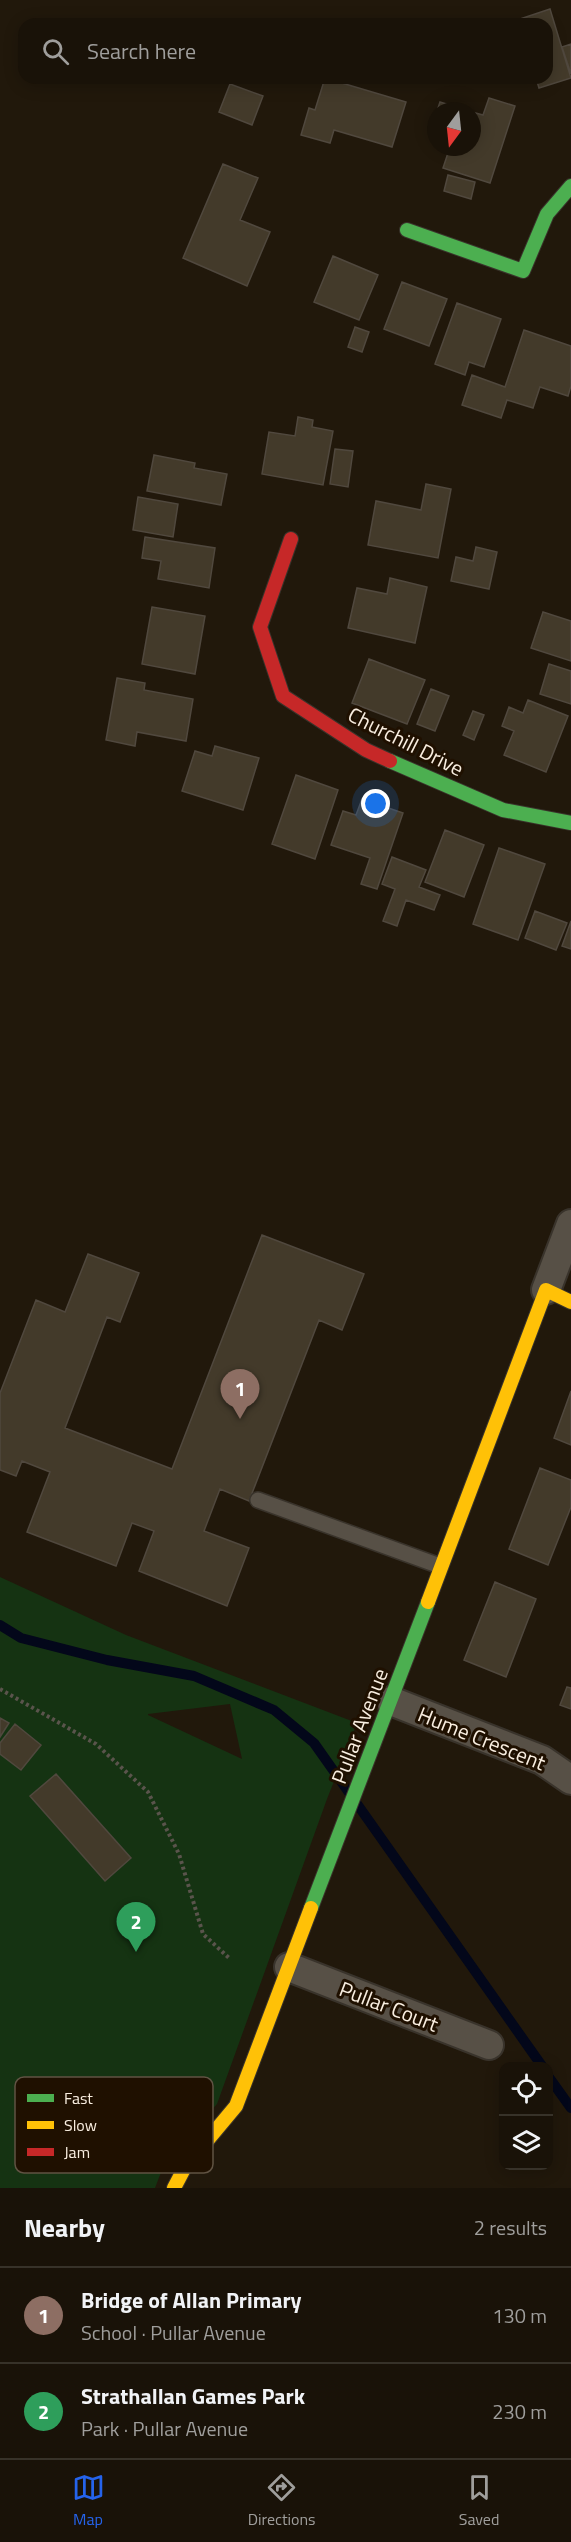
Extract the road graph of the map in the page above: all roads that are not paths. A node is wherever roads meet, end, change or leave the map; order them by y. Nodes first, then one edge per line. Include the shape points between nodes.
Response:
1 (571, 186) edge
2 (407, 230) dead end
3 (291, 539) dead end
4 (571, 823) edge
5 (571, 1224) edge
6 (559, 1296) edge
7 (258, 1500) dead end
8 (440, 1566) junction
9 (392, 1701) junction
10 (571, 1780) edge
11 (289, 1967) junction
12 (489, 2045) dead end
13 (213, 2134) edge
14 (182, 2173) edge
15 (174, 2188) edge

1 - 2 street via 547,214 523,271
3 - 4 street, Churchill Drive via 260,627 283,696 366,750 503,810
5 - 6 street
6 - 8 street, Pullar Avenue
7 - 8 lane
8 - 9 street, Pullar Avenue
9 - 10 street, Hume Crescent via 542,1760
9 - 11 street, Pullar Avenue
11 - 12 street, Pullar Court
11 - 13 street, Pullar Avenue via 236,2106
14 - 15 street, Pullar Avenue

